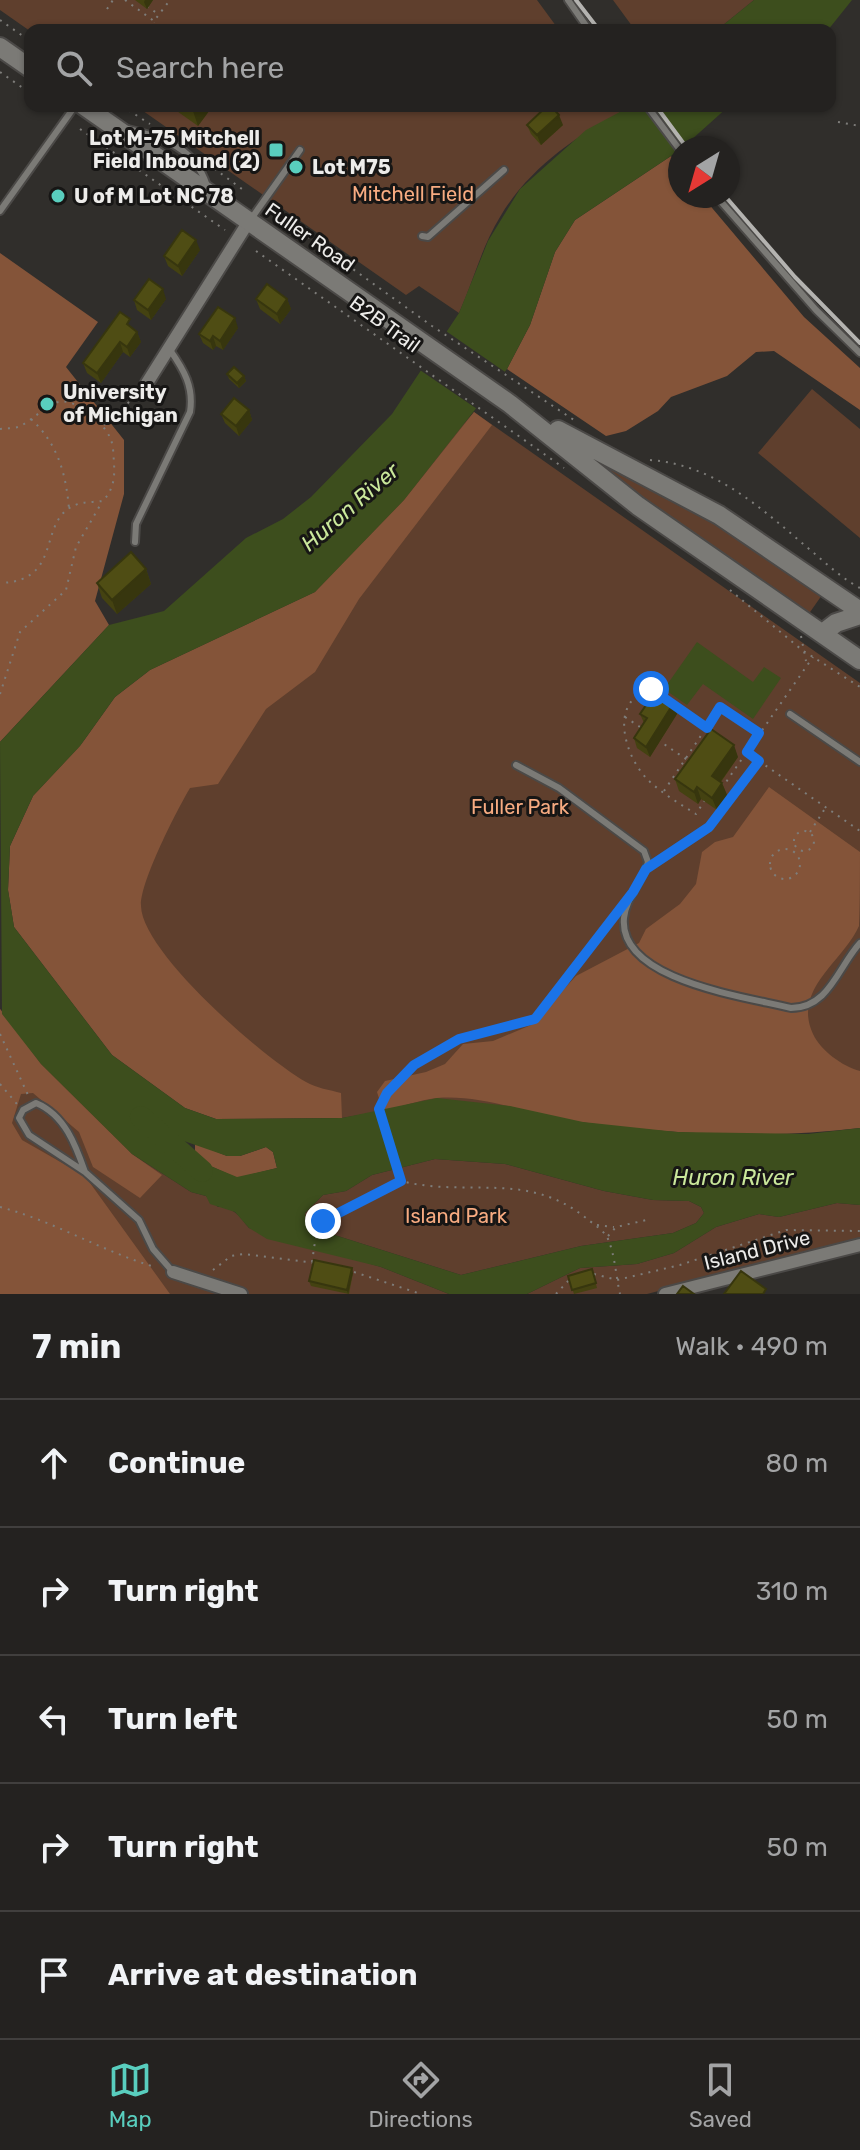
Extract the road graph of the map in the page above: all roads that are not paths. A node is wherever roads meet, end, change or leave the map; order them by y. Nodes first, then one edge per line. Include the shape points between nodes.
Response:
1 (568, 0) edge
2 (585, 24) edge
3 (0, 47) edge
4 (24, 64) edge
5 (71, 112) edge
6 (92, 112) edge
7 (652, 112) edge
8 (670, 136) edge
9 (300, 150) dead end
10 (504, 170) dead end
11 (727, 208) edge
12 (0, 211) edge
13 (249, 221) junction
14 (422, 236) dead end
15 (168, 348) junction
16 (860, 353) edge
17 (147, 383) road end
18 (510, 404) junction
19 (135, 542) dead end
20 (860, 613) edge
21 (823, 633) junction
22 (860, 660) edge
23 (790, 714) dead end
24 (860, 762) edge
25 (516, 765) dead end
26 (717, 817) road end
27 (646, 869) junction
28 (860, 943) edge
29 (85, 1172) junction
30 (860, 1245) edge
31 (173, 1272) joint
32 (241, 1294) edge
33 (665, 1294) edge

1 - 2 lane
3 - 4 main road
5 - 12 lane
6 - 13 main road, Fuller Road
7 - 8 lane
9 - 13 lane
10 - 14 lane via 428,237
11 - 16 lane
13 - 15 street
13 - 18 main road, Fuller Road
15 - 17 street
15 - 19 lane via 193,394 190,412 136,524
18 - 20 main road, Fuller Road via 719,515
18 - 21 main road, Fuller Road via 638,506
20 - 21 main road
21 - 22 main road, Fuller Road
23 - 24 lane
25 - 27 lane via 559,788 637,844 647,858
26 - 27 lane
27 - 28 lane via 624,919 626,936 649,962 685,982 807,1008
29 - 29 lane via 73,1138 51,1111 32,1104 23,1110 19,1118 29,1135
29 - 31 lane via 139,1220 153,1249
30 - 33 street, Island Drive
31 - 32 street

